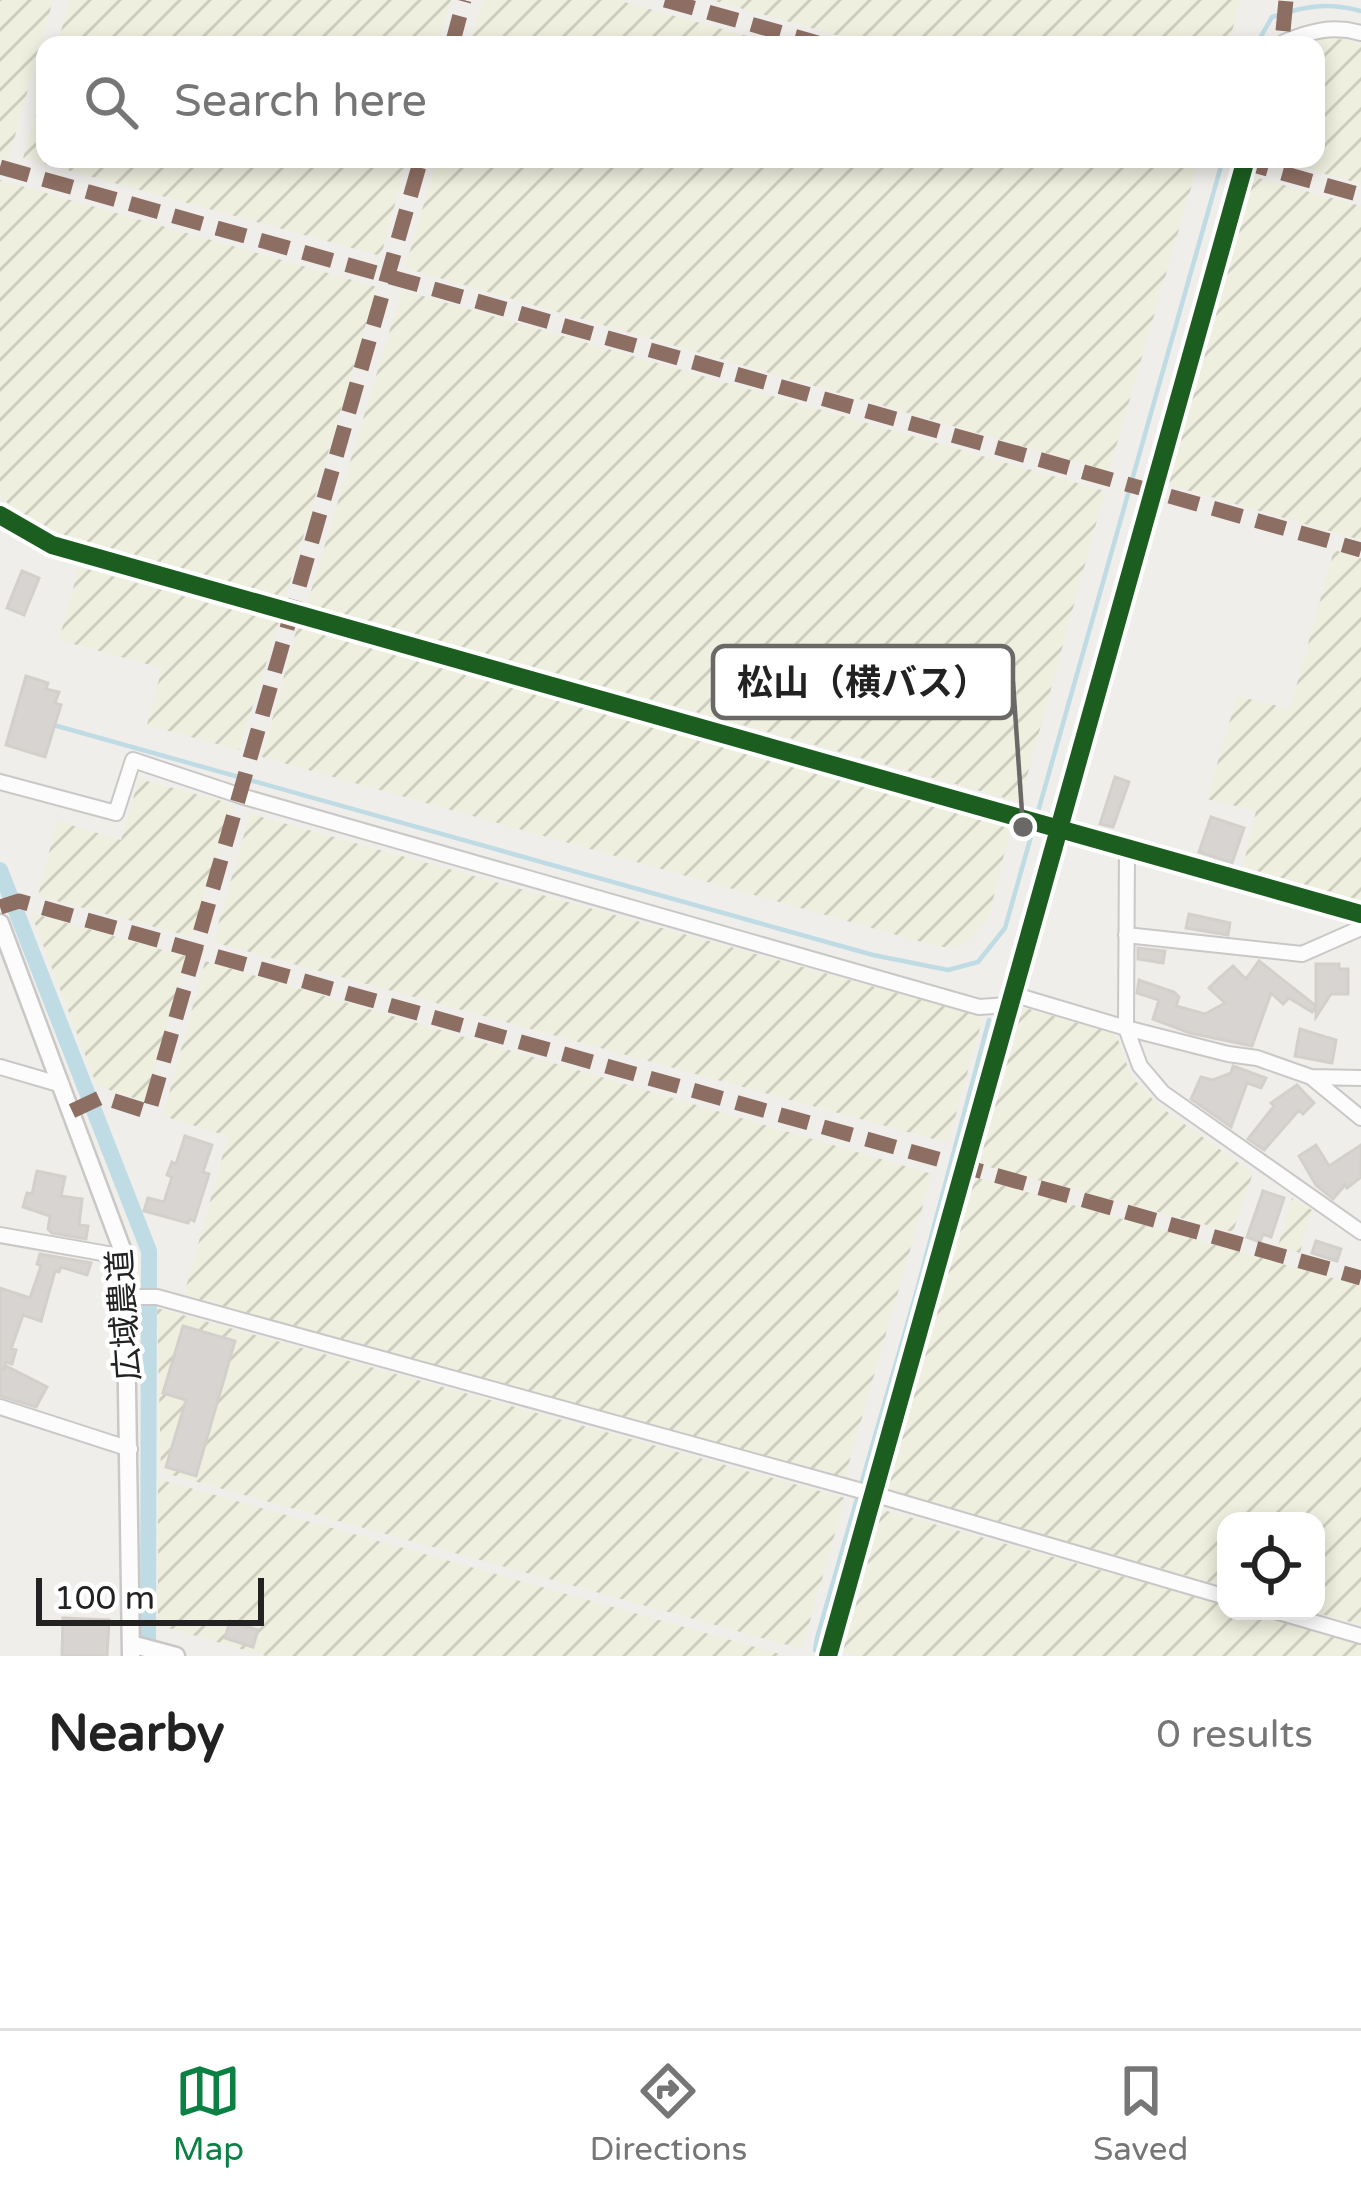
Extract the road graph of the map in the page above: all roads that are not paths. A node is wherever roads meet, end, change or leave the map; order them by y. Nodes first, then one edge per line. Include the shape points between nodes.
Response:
1 (1361, 33) edge
2 (1293, 36) edge
3 (1243, 168) edge
4 (0, 515) edge
5 (0, 782) edge
6 (1059, 830) junction
7 (1126, 846) junction
8 (1361, 914) edge
9 (0, 923) edge
10 (1361, 928) edge
11 (1126, 935) junction
12 (1010, 999) junction
13 (1126, 1028) junction
14 (0, 1067) edge
15 (1311, 1077) junction
16 (1361, 1078) edge
17 (62, 1085) junction
18 (1361, 1118) edge
19 (1361, 1232) edge
20 (0, 1235) edge
21 (125, 1257) junction
22 (126, 1297) junction
23 (0, 1407) edge
24 (130, 1449) junction
25 (873, 1494) junction
26 (1217, 1594) edge
27 (1307, 1620) edge
28 (1361, 1636) edge
29 (131, 1650) edge
30 (176, 1656) edge
31 (828, 1656) edge

1 - 2 street
3 - 6 street
4 - 6 street via 52,545
5 - 12 street via 116,813 133,760 979,1007
6 - 7 street
6 - 12 street
7 - 8 street
7 - 11 street
9 - 17 street, 広域農道
10 - 11 street via 1302,954
11 - 13 street
12 - 13 street
12 - 25 street
13 - 15 street
13 - 19 street via 1140,1066 1163,1094
14 - 17 street
15 - 16 street
15 - 18 street
17 - 21 street, 広域農道
20 - 21 street
21 - 22 street, 広域農道
22 - 24 street, 広域農道
22 - 25 street via 158,1297
23 - 24 street
24 - 29 street, 広域農道
25 - 26 street
25 - 31 street
27 - 28 street
29 - 30 street

